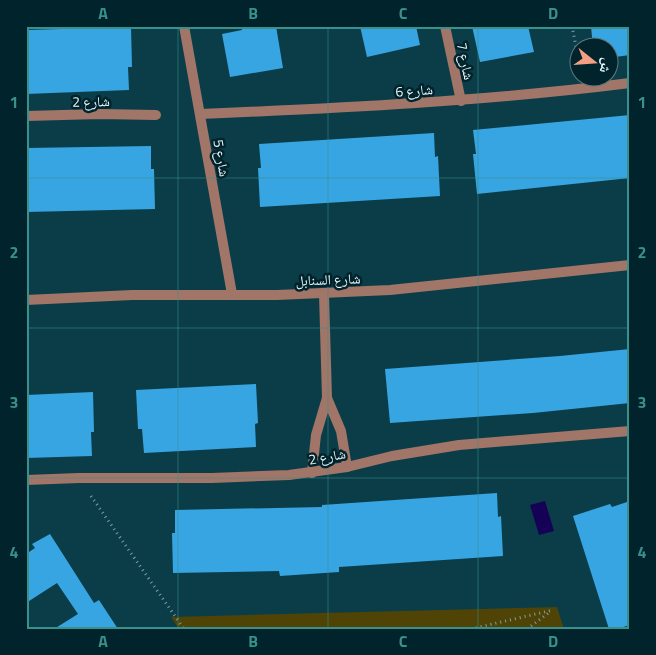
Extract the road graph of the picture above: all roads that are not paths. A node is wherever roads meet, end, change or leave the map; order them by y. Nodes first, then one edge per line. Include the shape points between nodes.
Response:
1 (184, 26) edge
2 (445, 26) edge
3 (630, 83) edge
4 (461, 101) junction
5 (200, 114) junction
6 (156, 115) dead end
7 (26, 116) edge
8 (630, 265) edge
9 (232, 294) junction
10 (324, 294) junction
11 (26, 300) edge
12 (327, 398) junction
13 (630, 431) edge
14 (347, 466) junction
15 (312, 472) junction
16 (26, 480) edge

1 - 5 street, شارع 5
2 - 4 street, شارع 7
3 - 4 street, شارع 6
4 - 5 street, شارع 6
5 - 9 street, شارع 5
6 - 7 street, شارع 2
8 - 10 street, شارع السنابل
9 - 10 street, شارع السنابل
9 - 11 street, شارع السنابل
10 - 12 street
12 - 14 street via 341,431
12 - 15 street via 316,435
13 - 14 street, شارع 2 via 459,445
14 - 15 street, شارع 2
15 - 16 street, شارع 2 via 212,478

